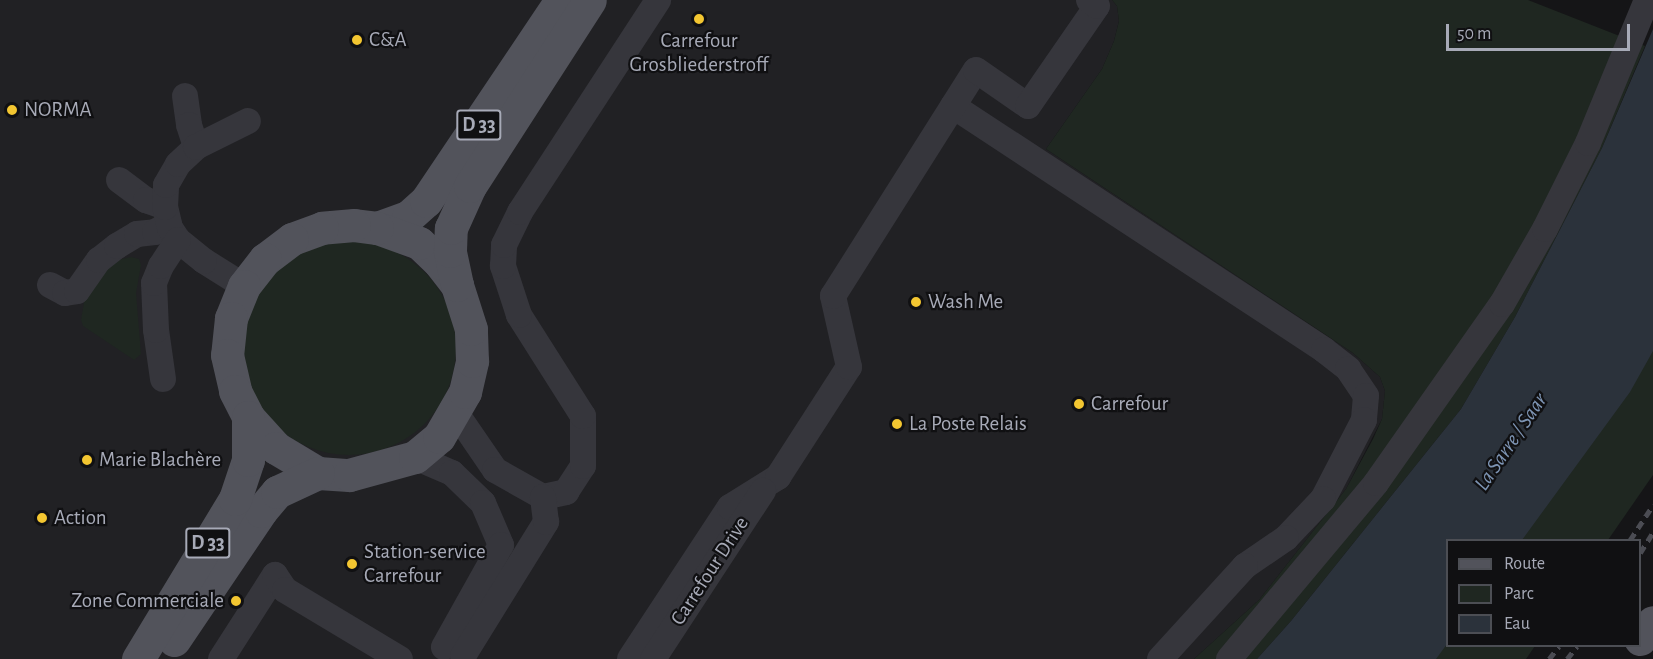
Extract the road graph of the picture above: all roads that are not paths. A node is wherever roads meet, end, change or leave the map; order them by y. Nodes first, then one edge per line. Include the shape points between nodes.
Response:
1 (561, 0) edge
2 (590, 0) edge
3 (658, 0) edge
4 (1089, 0) edge
5 (1647, 0) edge
6 (185, 96) dead end
7 (953, 106) junction
8 (248, 122) dead end
9 (196, 147) junction
10 (119, 180) dead end
11 (170, 224) junction
12 (377, 228) junction
13 (50, 285) dead end
14 (457, 285) junction
15 (244, 286) junction
16 (163, 379) dead end
17 (456, 413) junction
18 (248, 417) junction
19 (416, 457) junction
20 (318, 473) junction
21 (543, 497) junction
22 (1653, 622) edge
23 (1641, 638) edge
24 (1633, 647) edge
25 (449, 655) edge
26 (138, 659) edge
27 (161, 659) edge
28 (221, 659) edge
29 (400, 659) edge
30 (638, 659) edge
31 (1160, 659) edge
32 (1230, 659) edge
33 (1624, 659) edge

1 - 12 main road, D 33 via 426,201 408,217
2 - 14 main road, D 33 via 463,200 451,228 450,251
3 - 21 street via 520,212 504,245 503,266 519,315 583,416 583,466 566,492
4 - 7 street via 1097,6 1028,106 976,70
5 - 32 street via 1588,143 1502,304 1376,483
6 - 9 street
7 - 30 street via 833,296 849,367 778,477 730,507
7 - 31 street via 1324,350 1348,369 1366,396 1364,420 1323,499 1286,538 1245,566
8 - 9 street
9 - 11 street via 178,164 166,185
10 - 11 street
11 - 13 street via 155,232 137,234 117,246 99,260 77,291 65,293
11 - 15 street via 204,261
11 - 16 street via 154,283
12 - 14 main road via 419,243
12 - 15 main road via 322,228 292,239 265,259
14 - 17 main road via 471,328 472,361
15 - 18 main road via 231,318 227,356 235,391
17 - 19 main road via 439,438
17 - 21 street via 495,470
18 - 20 main road via 276,448
18 - 26 main road, D 33 via 248,460 235,499
19 - 20 main road via 349,475
19 - 25 street via 452,473 483,503 501,545
20 - 27 main road, D 33 via 293,482 267,505
21 - 25 street via 546,522
22 - 23 main road
24 - 33 main road
28 - 29 street via 275,575 285,590

